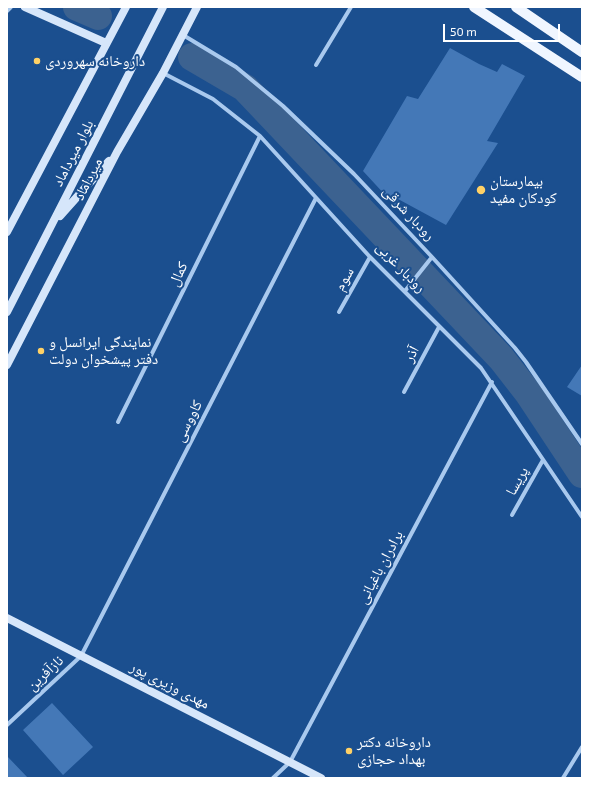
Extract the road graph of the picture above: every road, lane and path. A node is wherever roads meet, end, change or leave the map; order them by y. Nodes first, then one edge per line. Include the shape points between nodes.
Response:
1 (11, 7) edge
2 (25, 7) edge
3 (163, 7) edge
4 (197, 7) edge
5 (351, 7) edge
6 (474, 7) edge
7 (516, 7) edge
8 (123, 8) edge
9 (7, 11) edge
10 (182, 34) junction
11 (106, 43) junction
12 (582, 52) edge
13 (316, 65) dead end
14 (163, 73) junction
15 (582, 77) edge
16 (260, 136) junction
17 (117, 152) junction
18 (316, 198) junction
19 (53, 224) junction
20 (7, 232) edge
21 (370, 257) junction
22 (432, 257) junction
23 (405, 292) junction
24 (7, 312) edge
25 (339, 312) dead end
26 (439, 327) junction
27 (7, 365) edge
28 (492, 382) junction
29 (404, 392) dead end
30 (118, 422) dead end
31 (582, 444) edge
32 (543, 460) junction
33 (512, 515) dead end
34 (582, 517) edge
35 (7, 618) edge
36 (81, 656) junction
37 (7, 725) edge
38 (582, 747) edge
39 (290, 762) junction
40 (273, 778) edge
41 (321, 778) edge
42 (563, 778) edge

1 - 9 street
2 - 11 main road
3 - 19 main road, بلوار میرداماد
4 - 10 main road, میرداماد
5 - 13 street
6 - 15 main road
7 - 12 main road
8 - 11 main road, بلوار میرداماد
10 - 14 main road, میرداماد
10 - 22 street, رودبار شرقی via 236,67 283,106 354,174
11 - 20 main road, بلوار میرداماد
14 - 16 street, رودبار غربی via 213,99
14 - 17 main road, میرداماد
16 - 18 street, رودبار غربی
16 - 30 street, کمال
17 - 19 main road
17 - 27 main road, میرداماد
18 - 21 street, رودبار غربی
18 - 36 street, کاووسی
19 - 24 main road, بلوار میرداماد
21 - 23 street, رودبار غربی
21 - 25 street, سوم
22 - 23 street
22 - 31 street, رودبار شرقی via 526,362
23 - 26 street, رودبار غربی
26 - 28 street, رودبار غربی
26 - 29 street, آذر
28 - 32 street, رودبار غربی
28 - 39 street, برادران باغیانی
32 - 33 street, پریسا
32 - 34 street, رودبار غربی
35 - 36 main road, مهدی وزیری پور
36 - 37 street, نازآفرین
36 - 39 main road, مهدی وزیری پور
38 - 42 street
39 - 40 street, برادران باغیانی
39 - 41 main road, مهدی وزیری پور

